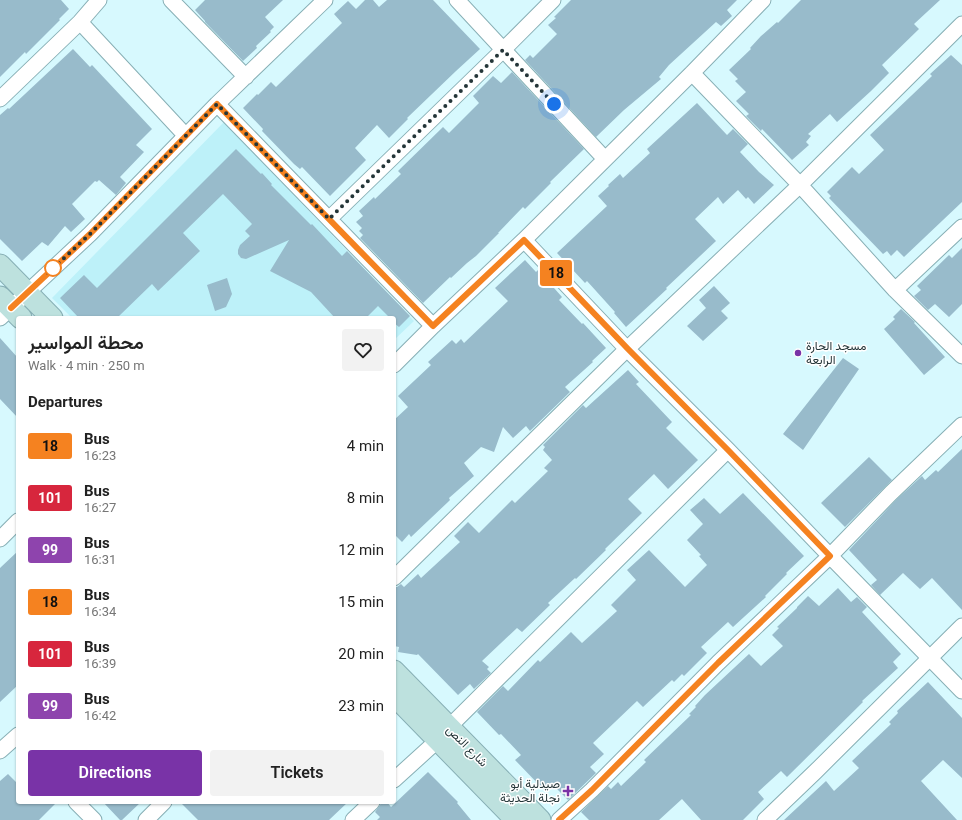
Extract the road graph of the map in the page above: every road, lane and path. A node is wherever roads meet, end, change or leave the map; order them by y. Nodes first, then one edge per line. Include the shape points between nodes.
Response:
1 (99, 0) edge
2 (171, 0) edge
3 (325, 0) edge
4 (457, 0) edge
5 (553, 0) edge
6 (763, 0) edge
7 (80, 22) junction
8 (962, 24) edge
9 (503, 50) junction
10 (692, 73) junction
11 (246, 77) junction
12 (0, 98) edge
13 (217, 104) junction
14 (186, 136) junction
15 (605, 159) junction
16 (800, 185) junction
17 (329, 219) junction
18 (962, 227) edge
19 (524, 240) junction
20 (0, 265) edge
21 (896, 290) junction
22 (27, 292) junction
23 (8, 310) edge
24 (50, 316) edge
25 (433, 326) junction
26 (628, 349) junction
27 (962, 356) edge
28 (396, 364) edge
29 (962, 425) edge
30 (728, 450) junction
31 (16, 523) edge
32 (0, 538) edge
33 (830, 556) junction
34 (396, 576) edge
35 (962, 626) edge
36 (930, 658) junction
37 (396, 674) edge
38 (962, 691) edge
39 (396, 697) edge
40 (443, 734) junction
41 (16, 740) edge
42 (0, 751) edge
43 (396, 778) edge
44 (78, 804) edge
45 (162, 804) edge
46 (370, 804) edge
47 (94, 820) edge
48 (146, 820) edge
49 (353, 820) edge
50 (516, 820) edge
51 (540, 820) edge
52 (559, 820) edge
53 (765, 820) edge

1 - 7 street
2 - 11 street
3 - 11 street
4 - 9 street
5 - 9 street
6 - 10 street
7 - 12 street
7 - 14 street
8 - 16 street
9 - 15 street
9 - 17 street
10 - 15 street
10 - 16 street
11 - 13 street
13 - 14 street
13 - 17 street
14 - 22 street via 90,234
15 - 19 street
16 - 21 street
16 - 26 street
17 - 25 street
18 - 21 street
19 - 25 street
19 - 26 street
20 - 22 main road
21 - 27 street
22 - 23 street
22 - 24 main road
25 - 28 street
26 - 30 street
26 - 34 street
29 - 33 street
30 - 33 street
30 - 40 street
31 - 32 street
33 - 36 street
33 - 52 street
35 - 36 street
36 - 38 street
36 - 53 street
37 - 40 main road, شارع النص
39 - 40 main road, شارع النص
40 - 43 street
40 - 50 main road, شارع النص
40 - 51 main road, شارع النص
41 - 42 street
44 - 47 street
45 - 48 street
46 - 49 street

